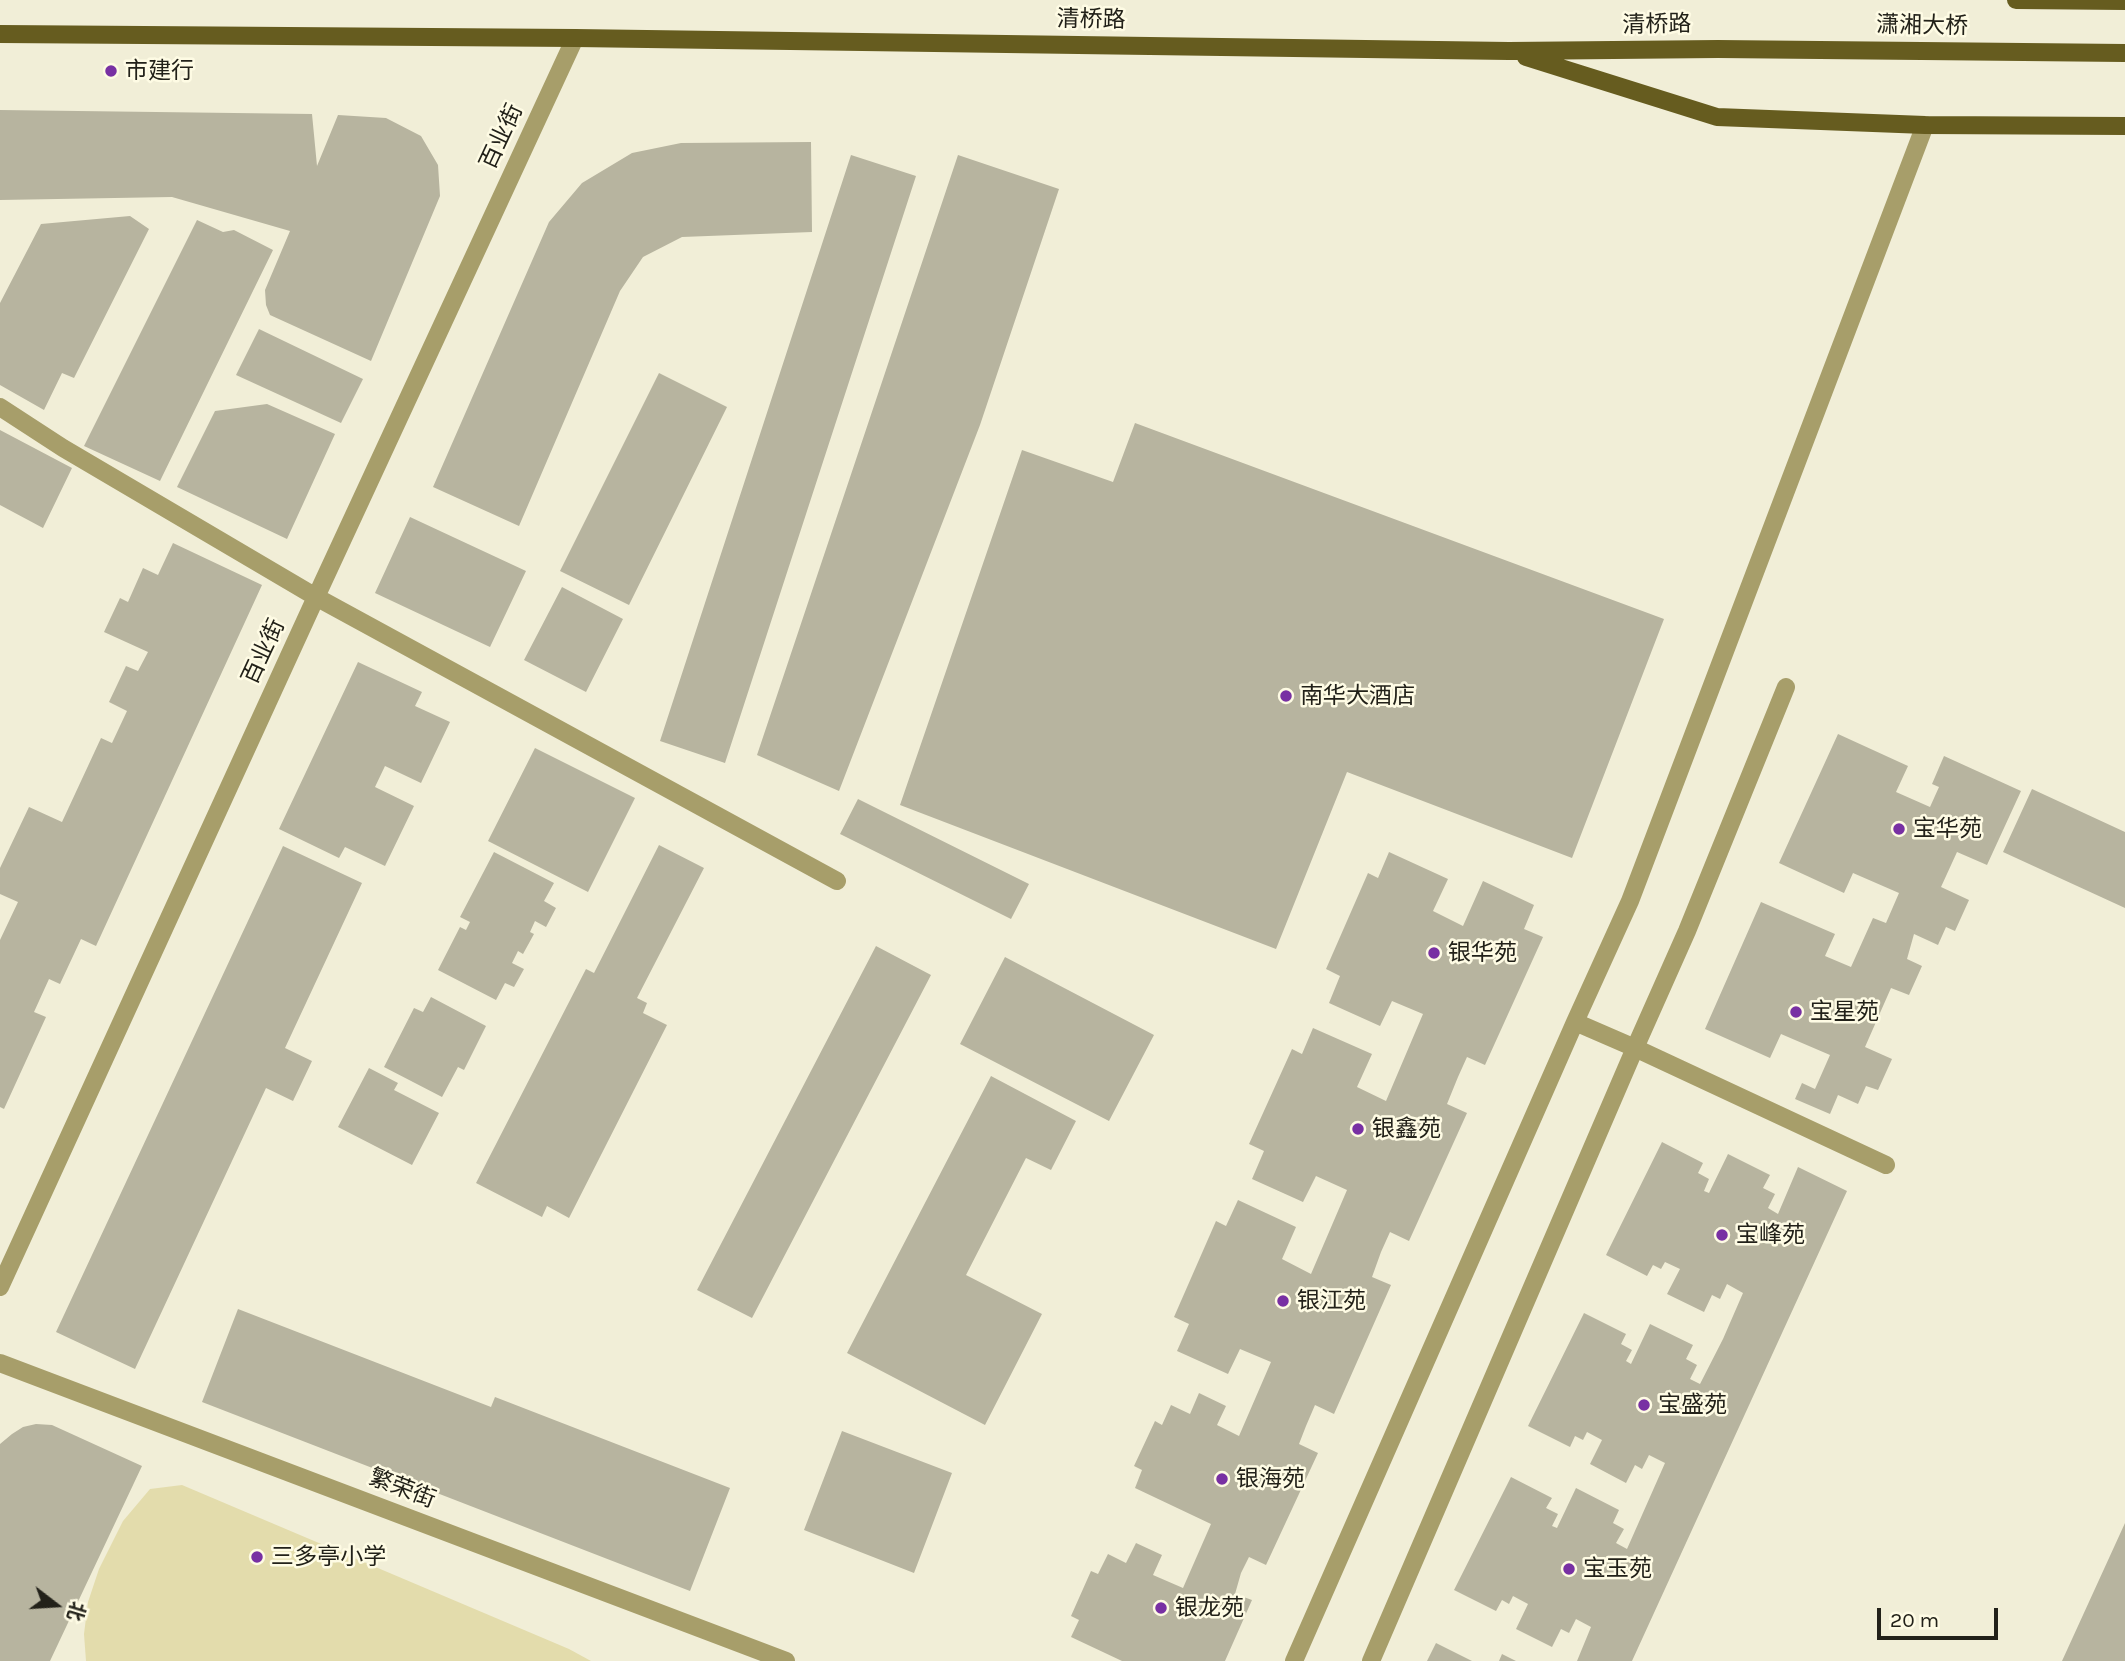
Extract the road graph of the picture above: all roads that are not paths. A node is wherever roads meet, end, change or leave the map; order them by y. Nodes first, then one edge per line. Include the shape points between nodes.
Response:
1 (2016, 0) edge
2 (2125, 1) edge
3 (0, 34) edge
4 (575, 38) junction
5 (1718, 48) joint
6 (1509, 51) junction
7 (2125, 53) edge
8 (1925, 125) junction
9 (2125, 126) edge
10 (0, 407) edge
11 (316, 597) junction
12 (1786, 687) dead end
13 (837, 880) dead end
14 (1575, 1022) junction
15 (1635, 1048) junction
16 (1886, 1166) dead end
17 (0, 1287) edge
18 (0, 1363) edge
19 (786, 1661) edge
20 (1294, 1661) edge
21 (1371, 1661) edge

1 - 2 main road
3 - 4 main road, 清桥路
4 - 6 main road, 清桥路
4 - 11 street, 百业街
5 - 6 main road, 清桥路
5 - 7 main road, 潇湘大桥
6 - 8 main road via 1717,117
8 - 9 main road
8 - 14 street via 1630,901
10 - 11 street
11 - 13 street
11 - 17 street, 百业街
12 - 15 street
14 - 15 street
14 - 20 street
15 - 16 street
15 - 21 street
18 - 19 street, 繁荣街

